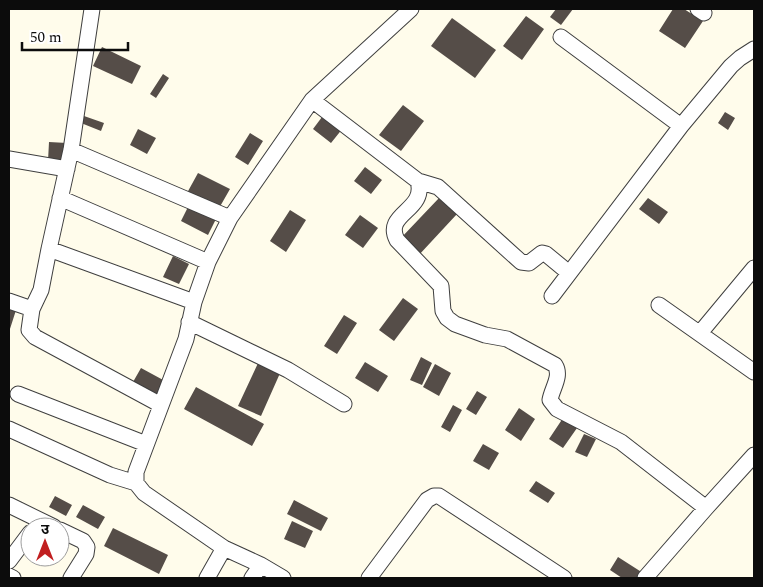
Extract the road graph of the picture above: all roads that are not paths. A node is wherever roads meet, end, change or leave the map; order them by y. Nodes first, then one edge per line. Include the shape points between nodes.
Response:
1 (92, 9) edge
2 (411, 9) edge
3 (561, 37) dead end
4 (754, 50) edge
5 (312, 100) junction
6 (681, 126) junction
7 (71, 150) junction
8 (9, 159) edge
9 (67, 169) junction
10 (418, 181) junction
11 (60, 198) junction
12 (230, 218) junction
13 (48, 249) junction
14 (208, 262) junction
15 (754, 268) edge
16 (569, 273) junction
17 (552, 296) dead end
18 (9, 301) edge
19 (194, 302) junction
20 (660, 305) dead end
21 (32, 309) junction
22 (189, 322) junction
23 (700, 333) junction
24 (754, 372) edge
25 (18, 394) dead end
26 (161, 404) junction
27 (344, 404) dead end
28 (9, 429) edge
29 (146, 444) junction
30 (754, 455) edge
31 (136, 483) junction
32 (9, 505) edge
33 (706, 508) junction
34 (27, 517) edge
35 (70, 535) edge
36 (20, 547) edge
37 (224, 548) junction
38 (9, 561) edge
39 (261, 565) junction
40 (9, 576) edge
41 (13, 578) edge
42 (71, 578) edge
43 (207, 578) edge
44 (252, 578) edge
45 (283, 578) edge
46 (369, 578) edge
47 (564, 578) edge
48 (645, 578) edge

1 - 7 street
2 - 5 street
3 - 6 street
4 - 6 street via 731,66
5 - 10 street
5 - 12 street
6 - 16 street
7 - 9 street
7 - 12 street
8 - 9 street
9 - 11 street
10 - 16 street via 438,187 521,262 529,263 542,253
10 - 33 street via 418,199 396,221 394,235 441,286 443,311 447,318 485,335 507,339 555,365 558,373 551,394 552,404 621,442
11 - 13 street
11 - 14 street
12 - 14 street
13 - 19 street
13 - 21 street via 41,290
14 - 19 street
15 - 23 street
16 - 17 street
18 - 21 street
19 - 22 street
20 - 23 street
21 - 26 street via 29,330 35,337
22 - 26 street via 186,339
22 - 27 street via 288,370
23 - 24 street
25 - 29 street
26 - 29 street
28 - 31 street via 110,475
29 - 31 street via 136,472
30 - 33 street
31 - 37 street via 144,493
32 - 34 street
33 - 48 street
35 - 42 street via 83,541 87,547
36 - 38 street
37 - 39 street
37 - 43 street
39 - 44 street
39 - 45 street
40 - 41 street
46 - 47 street via 427,500 434,496 439,496

